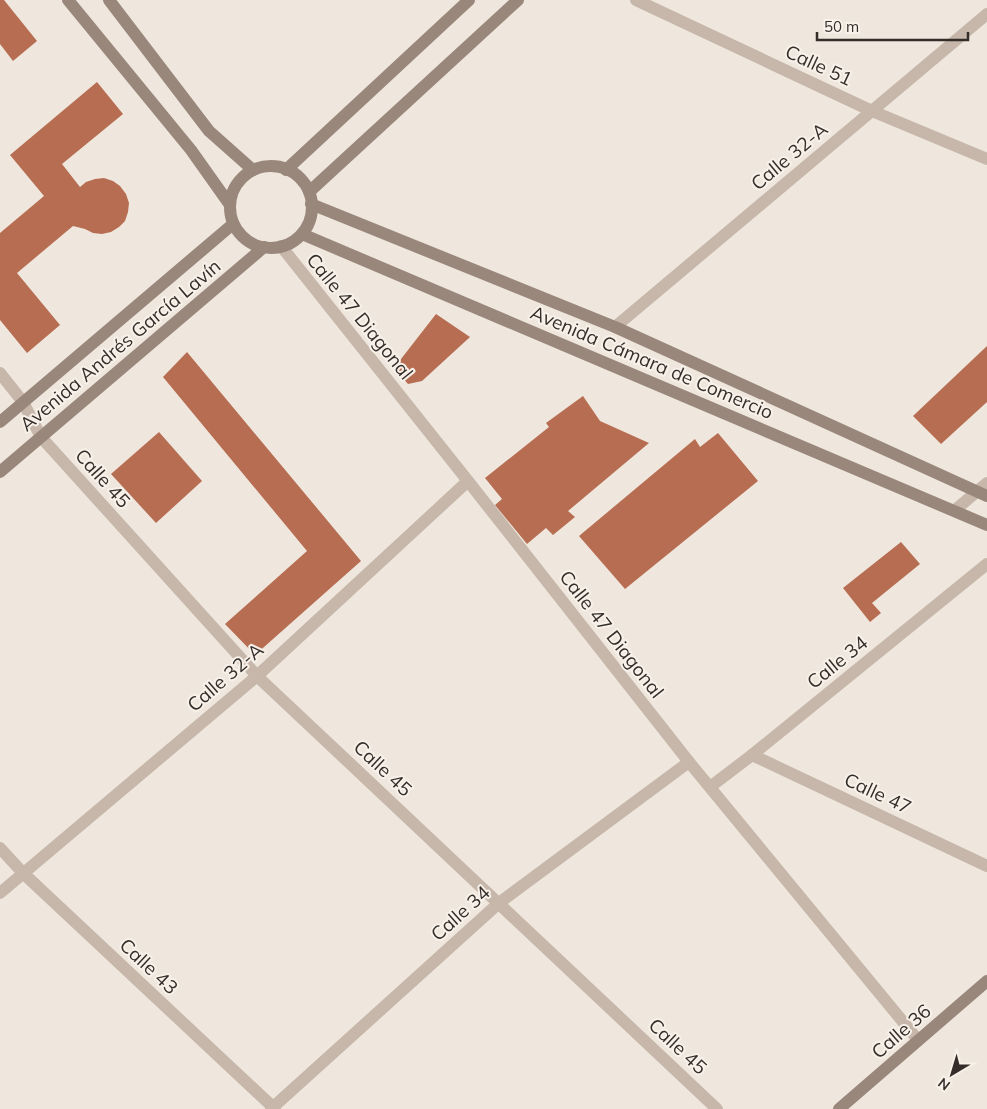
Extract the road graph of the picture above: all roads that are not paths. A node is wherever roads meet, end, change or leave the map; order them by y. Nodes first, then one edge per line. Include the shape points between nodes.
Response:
1 (68, 0) edge
2 (109, 0) edge
3 (469, 0) edge
4 (518, 0) edge
5 (636, 0) edge
6 (987, 14) edge
7 (872, 111) junction
8 (987, 159) edge
9 (253, 170) junction
10 (286, 170) junction
11 (310, 198) junction
12 (230, 205) junction
13 (233, 224) junction
14 (302, 234) junction
15 (281, 246) junction
16 (264, 247) junction
17 (615, 327) junction
18 (0, 372) edge
19 (23, 402) junction
20 (0, 422) edge
21 (42, 438) junction
22 (0, 472) edge
23 (468, 481) junction
24 (987, 483) edge
25 (982, 494) edge
26 (955, 510) junction
27 (987, 524) edge
28 (987, 564) edge
29 (257, 676) junction
30 (752, 755) junction
31 (689, 762) junction
32 (710, 787) junction
33 (0, 848) edge
34 (987, 866) edge
35 (22, 873) junction
36 (0, 893) edge
37 (499, 903) junction
38 (987, 981) edge
39 (918, 1040) junction
40 (273, 1108) edge
41 (717, 1109) edge
42 (840, 1109) edge

1 - 12 main road via 191,150
2 - 9 main road via 209,131
3 - 10 main road
4 - 11 main road
5 - 7 street, Calle 51
6 - 7 street, Calle 32-A
7 - 8 street, Calle 51
7 - 17 street, Calle 32-A
9 - 10 main road via 275,166
9 - 12 main road via 236,184
10 - 11 main road via 303,183
11 - 14 main road via 311,215
11 - 17 main road, Avenida Cámara de Comercio
12 - 13 main road
13 - 16 main road via 251,243
13 - 19 main road, Avenida Andrés García Lavín
14 - 15 main road
14 - 26 main road, Avenida Cámara de Comercio
15 - 16 main road
15 - 23 street, Calle 47 Diagonal
16 - 21 main road, Avenida Andrés García Lavín
17 - 25 main road, Avenida Cámara de Comercio
18 - 19 street
19 - 20 main road, Avenida Andrés García Lavín
19 - 21 street, Calle 45
21 - 22 main road, Avenida Andrés García Lavín
21 - 29 street, Calle 45
23 - 29 street, Calle 32-A
23 - 31 street, Calle 47 Diagonal
24 - 25 street
25 - 26 street
26 - 27 main road, Avenida Cámara de Comercio
28 - 30 street, Calle 34
29 - 35 street, Calle 32-A
29 - 37 street, Calle 45
30 - 32 street, Calle 34
30 - 34 street, Calle 47
31 - 32 street, Calle 47 Diagonal
31 - 37 street, Calle 34
32 - 39 street, Calle 47 Diagonal
33 - 35 street, Calle 43
35 - 36 street, Calle 32-A
35 - 40 street, Calle 43
37 - 40 street, Calle 34
37 - 41 street, Calle 45
38 - 39 main road, Calle 36
39 - 42 main road, Calle 36

